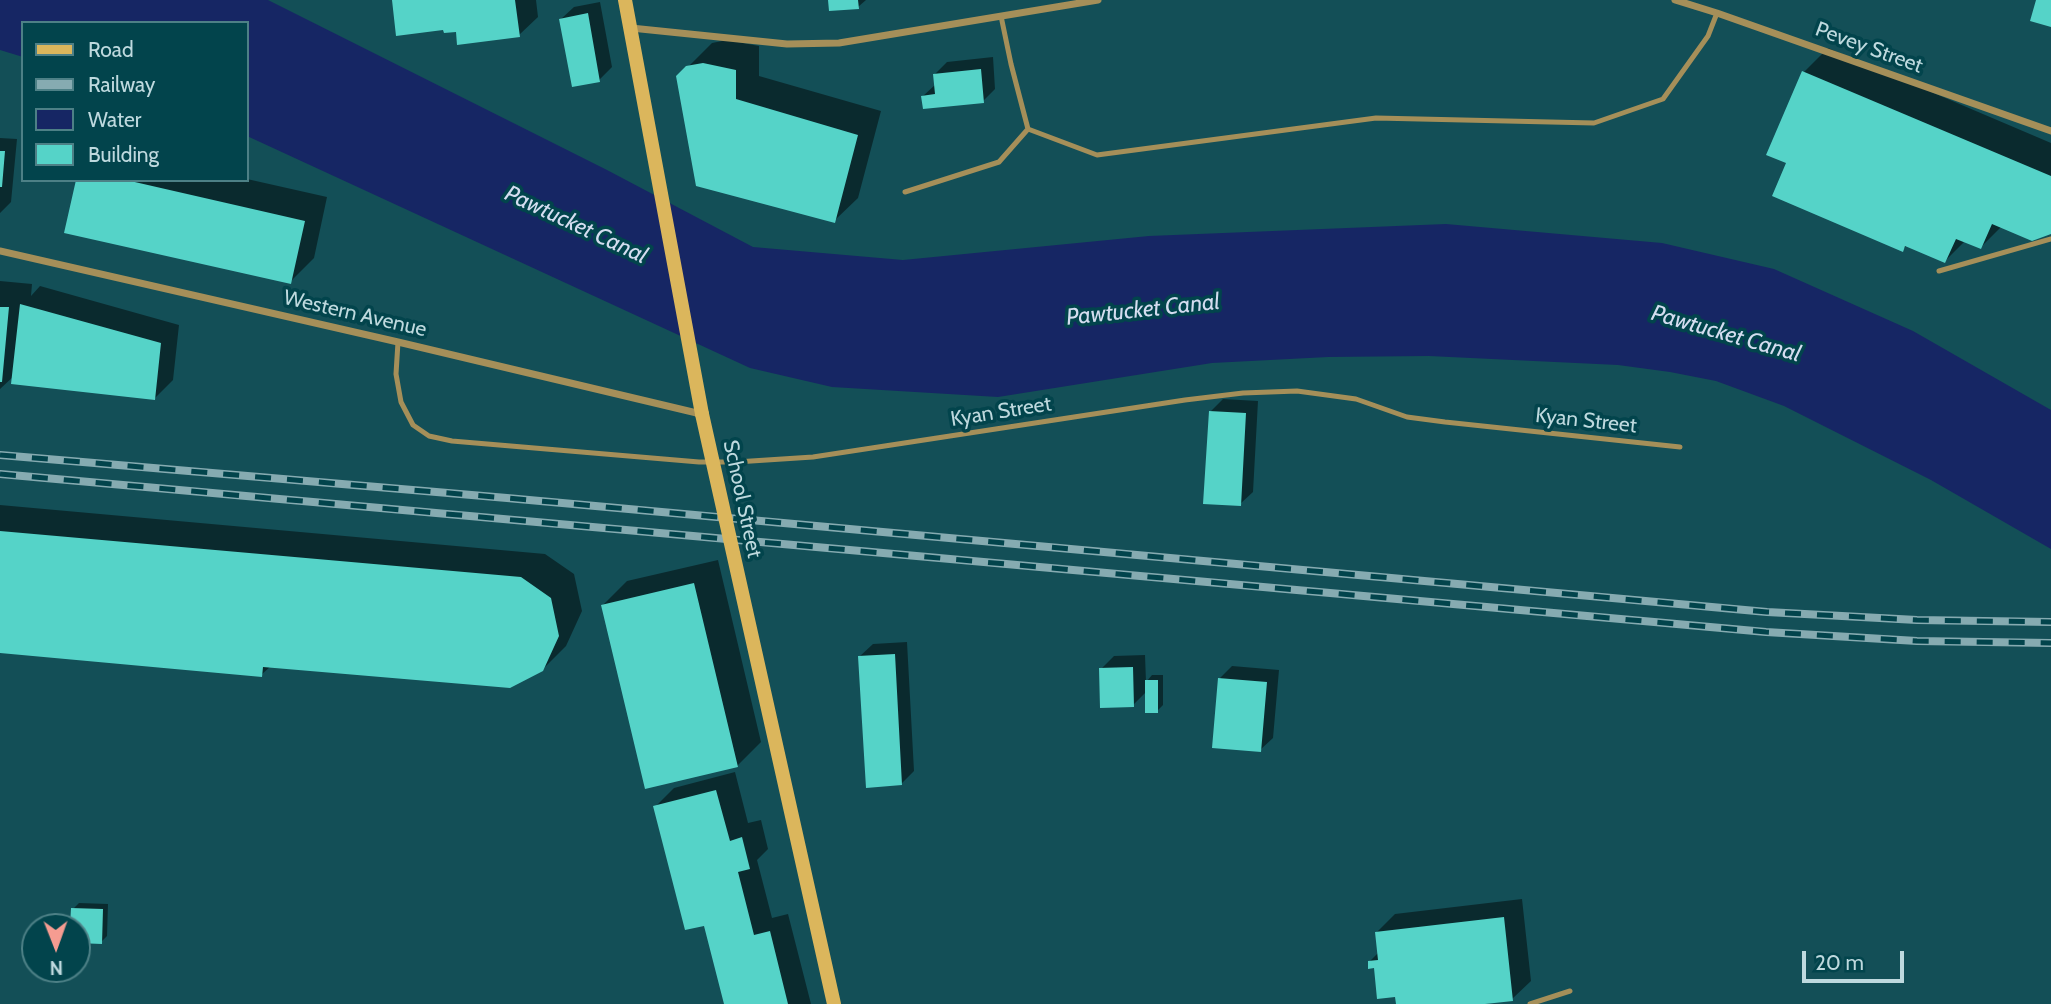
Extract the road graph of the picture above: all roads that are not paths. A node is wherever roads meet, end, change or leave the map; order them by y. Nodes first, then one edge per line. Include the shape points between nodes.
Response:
1 (625, 0) edge
2 (1098, 0) edge
3 (1675, 0) edge
4 (1717, 13) junction
5 (1001, 16) junction
6 (630, 28) junction
7 (1028, 129) junction
8 (2051, 131) edge
9 (905, 192) dead end
10 (2051, 239) edge
11 (0, 251) edge
12 (1939, 271) dead end
13 (398, 342) junction
14 (702, 414) junction
15 (1680, 447) dead end
16 (1570, 991) dead end
17 (834, 1004) edge
18 (1530, 1004) edge

1 - 6 main road, School Street
2 - 5 street
3 - 4 street, Pevey Street
4 - 7 lane via 1708,36 1663,99 1594,123 1376,118 1097,155
4 - 8 street, Pevey Street
5 - 6 street via 839,43 788,44
5 - 7 lane
6 - 14 main road, School Street
7 - 9 lane via 999,162
10 - 12 lane
11 - 13 street, Western Avenue
13 - 14 street, Western Avenue
13 - 15 lane, Kyan Street via 396,374 401,402 413,425 429,436 685,461 813,457 1185,400 1297,391 1356,399 1432,421
14 - 17 main road, School Street, bridge
16 - 18 lane

